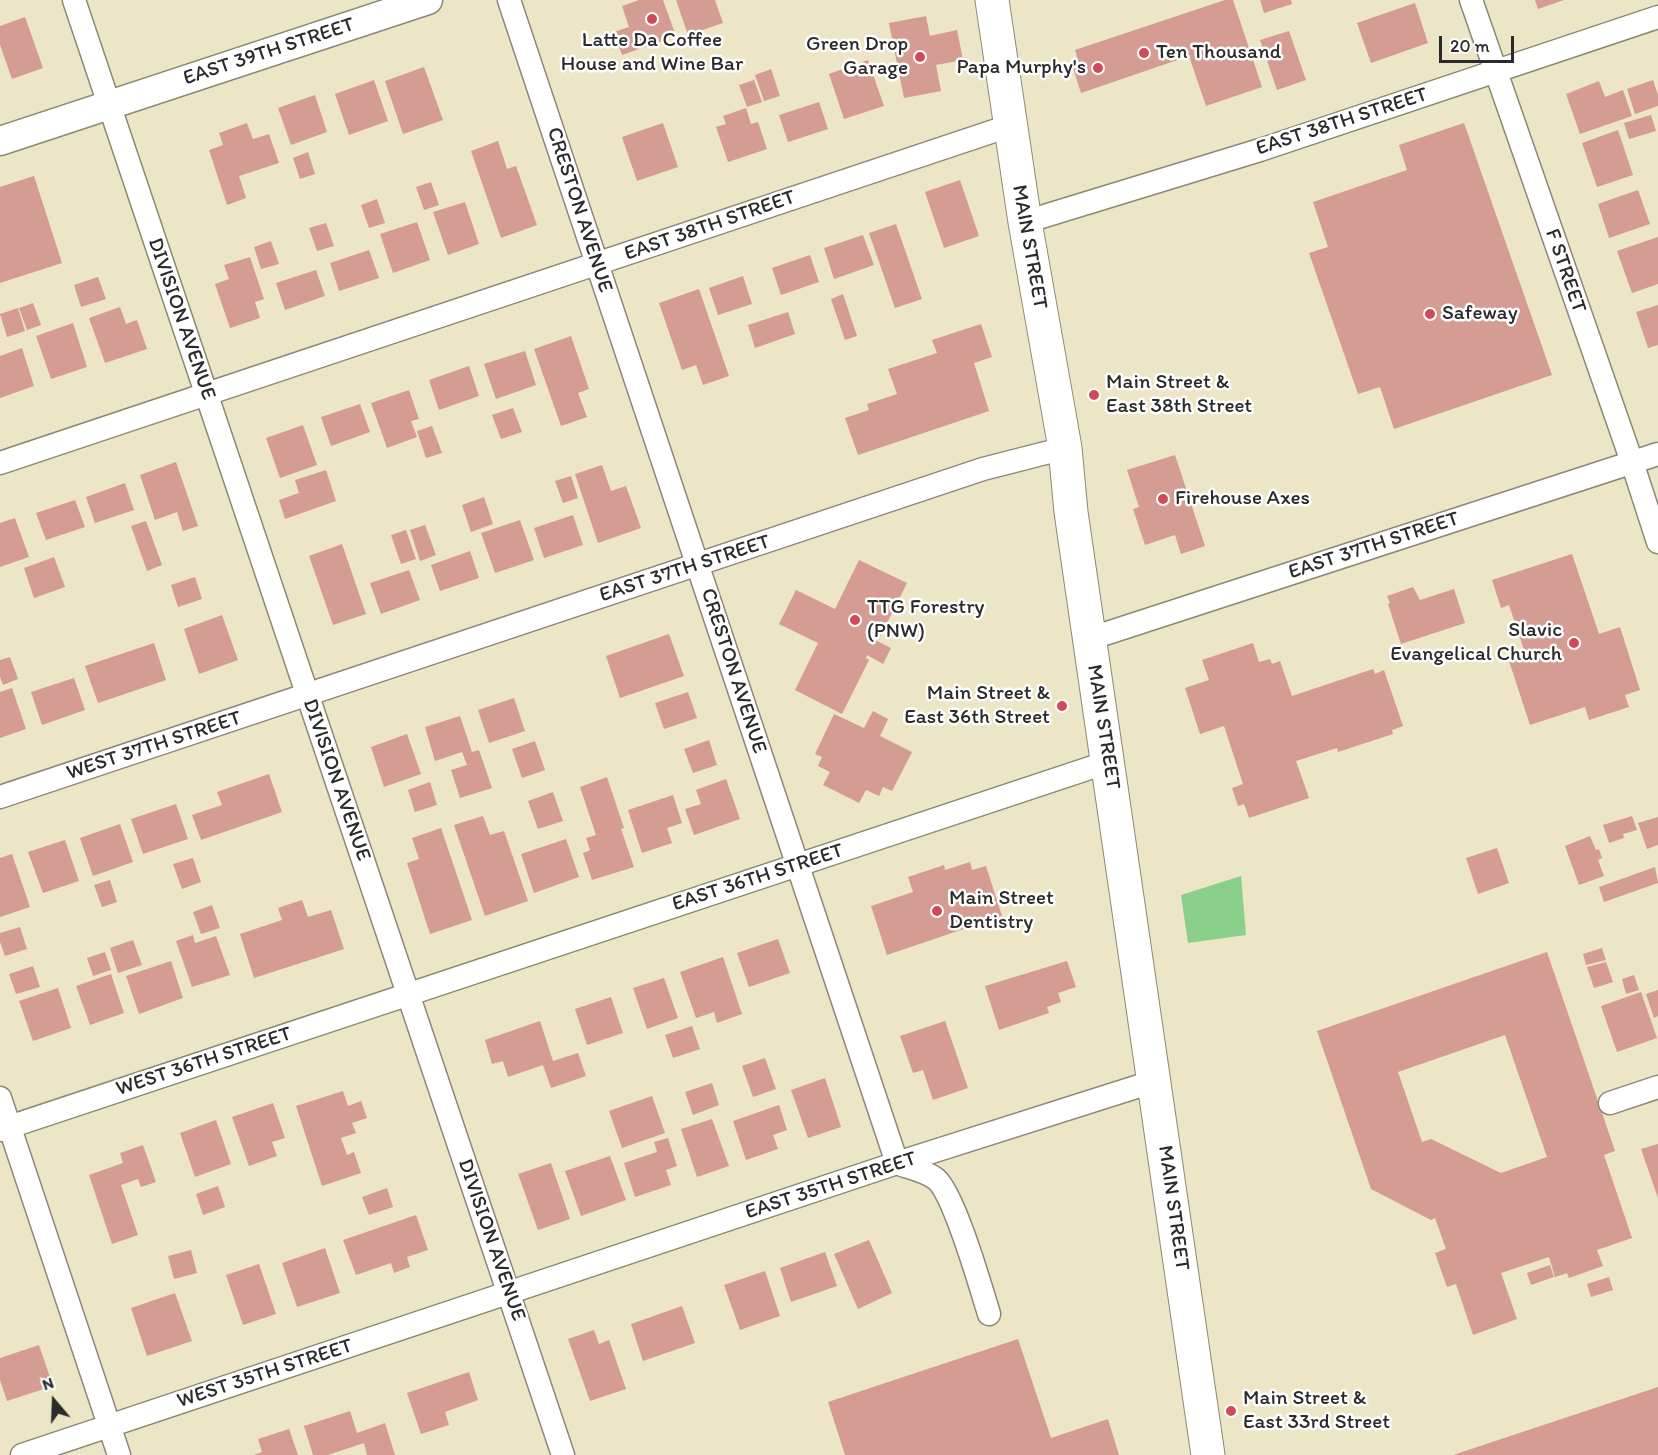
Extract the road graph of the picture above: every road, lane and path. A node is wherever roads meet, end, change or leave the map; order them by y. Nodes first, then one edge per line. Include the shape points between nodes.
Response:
1 (74, 0) edge
2 (428, 0) edge
3 (509, 0) edge
4 (992, 0) edge
5 (1471, 0) edge
6 (1658, 17) edge
7 (1495, 71) junction
8 (109, 105) junction
9 (1009, 126) junction
10 (0, 141) edge
11 (1025, 222) junction
12 (597, 264) junction
13 (207, 394) junction
14 (1065, 448) junction
15 (1658, 454) edge
16 (1632, 462) junction
17 (0, 463) edge
18 (1658, 542) edge
19 (698, 565) junction
20 (1089, 639) junction
21 (308, 694) junction
22 (1108, 762) junction
23 (0, 797) edge
24 (798, 864) junction
25 (408, 994) junction
26 (1155, 1081) junction
27 (1658, 1087) edge
28 (0, 1098) edge
29 (1610, 1103) dead end
30 (5, 1128) edge
31 (897, 1163) junction
32 (509, 1293) junction
33 (989, 1314) dead end
34 (110, 1426) junction
35 (22, 1455) edge
36 (119, 1455) edge
37 (563, 1455) edge
38 (1208, 1455) edge

1 - 8 street, DIVISION AVENUE
2 - 8 street, EAST 39TH STREET
3 - 12 street, CRESTON AVENUE
4 - 9 main road, MAIN STREET
5 - 7 street, F STREET
6 - 7 street, EAST 38TH STREET
7 - 11 street, EAST 38TH STREET via 1260,150
7 - 16 street, F STREET
8 - 10 street, EAST 39TH STREET
8 - 13 street, DIVISION AVENUE
9 - 11 main road, MAIN STREET
9 - 12 street, EAST 38TH STREET
11 - 14 main road, MAIN STREET
12 - 13 street, EAST 38TH STREET
12 - 19 street, CRESTON AVENUE
13 - 17 street, EAST 38TH STREET
13 - 21 street, DIVISION AVENUE
14 - 19 street, EAST 37TH STREET via 983,469
14 - 20 main road, MAIN STREET
15 - 16 street, EAST 37TH STREET
16 - 18 street, F STREET
16 - 20 street, EAST 37TH STREET
19 - 21 street, EAST 37TH STREET
19 - 24 street, CRESTON AVENUE
20 - 22 main road, MAIN STREET
21 - 23 street, WEST 37TH STREET
21 - 25 street, DIVISION AVENUE
22 - 24 street, EAST 36TH STREET
22 - 26 main road, MAIN STREET
24 - 25 street, EAST 36TH STREET
24 - 31 street, CRESTON AVENUE
25 - 30 street, WEST 36TH STREET
25 - 32 street, DIVISION AVENUE
26 - 31 street, EAST 35TH STREET
26 - 38 main road, MAIN STREET
27 - 29 street
28 - 30 street
30 - 34 street
31 - 32 street, EAST 35TH STREET
31 - 33 street via 936,1179 944,1188
32 - 34 street, WEST 35TH STREET
32 - 37 street, DIVISION AVENUE
34 - 35 street, WEST 35TH STREET
34 - 36 street

